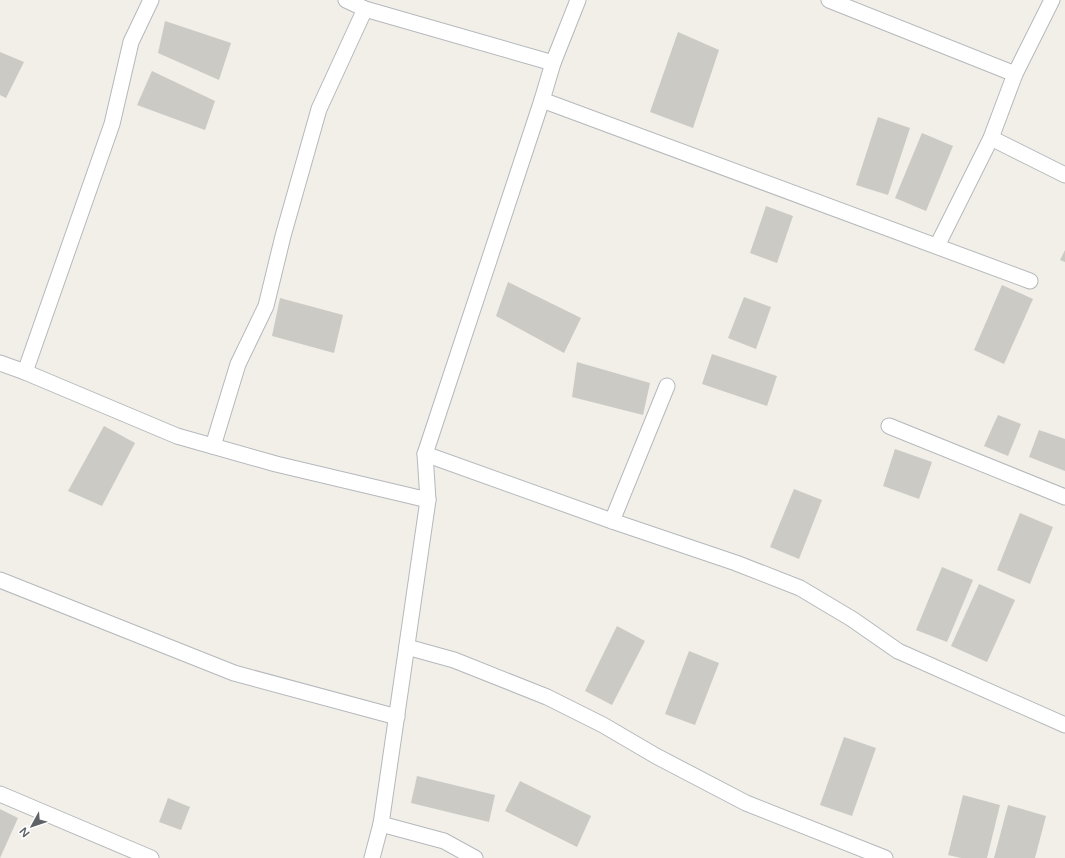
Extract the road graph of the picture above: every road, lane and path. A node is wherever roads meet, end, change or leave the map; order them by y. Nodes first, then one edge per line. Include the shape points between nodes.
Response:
1 (151, 0) edge
2 (346, 0) edge
3 (578, 0) edge
4 (830, 0) edge
5 (1052, 0) edge
6 (365, 9) junction
7 (553, 63) junction
8 (1015, 74) junction
9 (542, 100) junction
10 (991, 138) junction
11 (1065, 175) edge
12 (937, 246) junction
13 (1030, 281) dead end
14 (0, 363) edge
15 (25, 372) junction
16 (667, 386) dead end
17 (889, 426) dead end
18 (213, 446) junction
19 (425, 454) junction
20 (1065, 497) edge
21 (428, 500) junction
22 (612, 521) junction
23 (0, 580) edge
24 (407, 648) junction
25 (397, 717) junction
26 (1065, 725) edge
27 (0, 794) edge
28 (381, 824) junction
29 (151, 858) edge
30 (372, 858) edge
31 (475, 858) edge
32 (885, 858) edge

1 - 15 street via 131,42 112,124
2 - 6 street
3 - 7 street
4 - 8 street
5 - 8 street
6 - 7 street
6 - 18 street via 319,109 266,306 238,364
7 - 9 street
8 - 10 street
9 - 12 street
9 - 19 street
10 - 11 street
10 - 12 street
12 - 13 street
14 - 15 street
15 - 18 street via 177,436
16 - 22 street
17 - 20 street
18 - 21 street via 276,464
19 - 21 street
19 - 22 street
21 - 24 street
22 - 26 street via 736,563 800,588 852,619 898,651
23 - 25 street via 234,673
24 - 25 street
24 - 32 street via 454,660 547,698 603,725 746,803
25 - 28 street
27 - 29 street
28 - 30 street
28 - 31 street via 444,841

